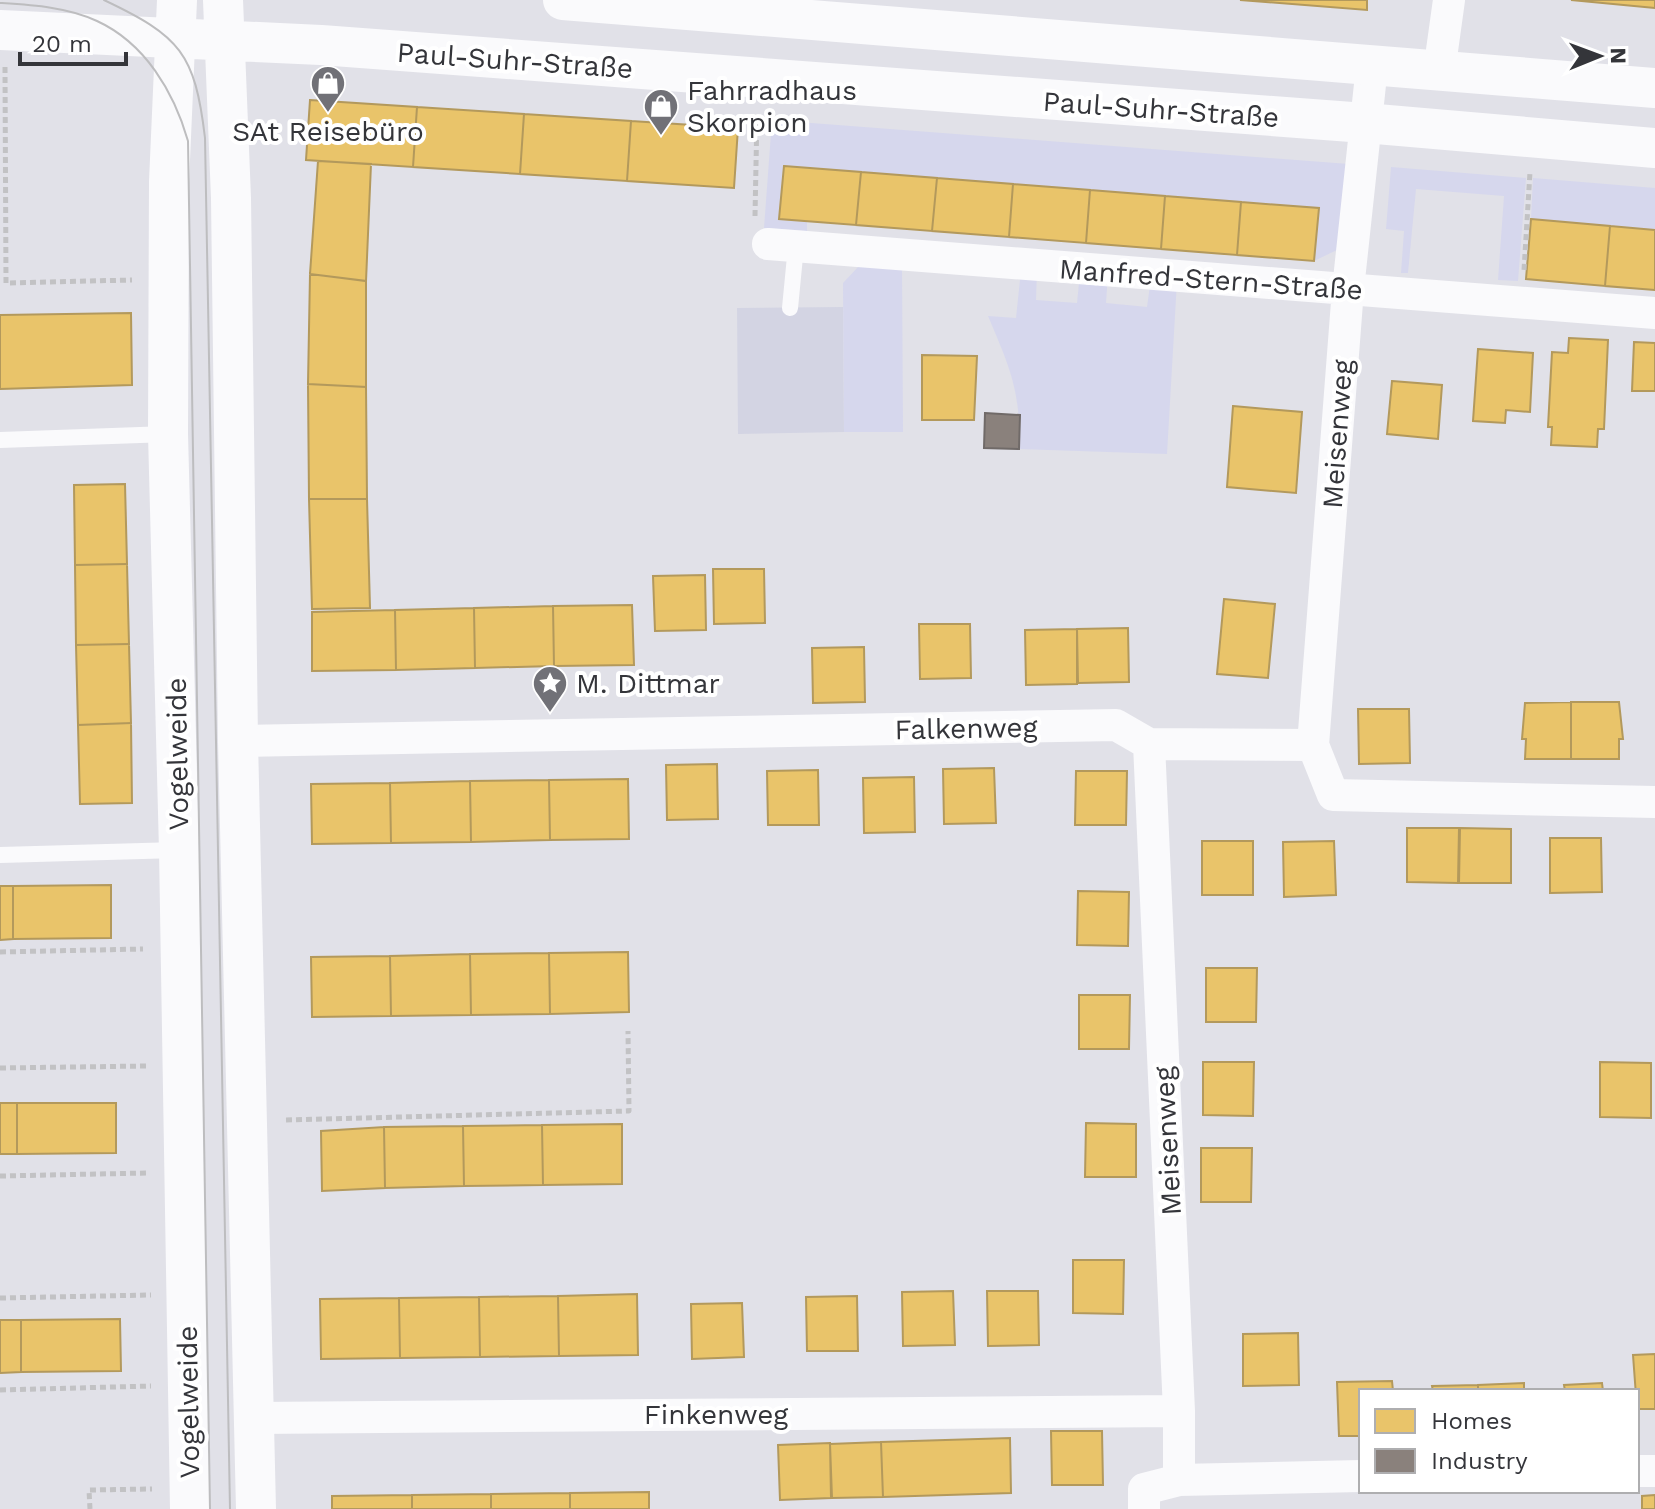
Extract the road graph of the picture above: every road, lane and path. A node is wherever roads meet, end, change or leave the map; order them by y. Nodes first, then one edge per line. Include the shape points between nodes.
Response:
1 (223, 0) edge
2 (563, 0) edge
3 (1449, 0) edge
4 (176, 19) edge
5 (224, 40) junction
6 (3, 46) edge
7 (1372, 66) junction
8 (1439, 72) junction
9 (1655, 88) edge
10 (757, 105) dead end
11 (1365, 123) junction
12 (1655, 148) edge
13 (1530, 166) dead end
14 (782, 245) junction
15 (137, 280) dead end
16 (1348, 289) junction
17 (1521, 303) junction
18 (790, 308) dead end
19 (1655, 313) edge
20 (168, 434) junction
21 (0, 440) edge
22 (238, 741) junction
23 (1149, 744) junction
24 (1313, 745) junction
25 (1655, 802) edge
26 (179, 850) junction
27 (0, 855) edge
28 (152, 949) dead end
29 (0, 952) edge
30 (628, 1031) dead end
31 (155, 1066) dead end
32 (0, 1068) edge
33 (286, 1120) dead end
34 (157, 1173) dead end
35 (0, 1176) edge
36 (159, 1295) dead end
37 (0, 1298) edge
38 (161, 1386) dead end
39 (0, 1390) edge
40 (1179, 1411) junction
41 (254, 1418) junction
42 (1359, 1476) edge
43 (1179, 1480) junction
44 (176, 1499) edge
45 (90, 1509) edge
46 (256, 1509) edge
47 (1144, 1509) edge

1 - 5 street
2 - 7 street, Paul-Suhr-Straße
3 - 8 street
4 - 5 street, Paul-Suhr-Straße
4 - 6 street, Paul-Suhr-Straße
4 - 20 street, Vogelweide
5 - 11 street, Paul-Suhr-Straße
5 - 22 street
6 - 15 path via 6,283
7 - 8 street, Paul-Suhr-Straße
7 - 11 street
8 - 9 street, Paul-Suhr-Straße
10 - 14 path via 755,244
11 - 12 street, Paul-Suhr-Straße
11 - 16 street, Meisenweg
13 - 17 path
14 - 16 street, Manfred-Stern-Straße
14 - 18 lane
16 - 17 street, Manfred-Stern-Straße
16 - 24 street, Meisenweg
17 - 19 street, Manfred-Stern-Straße
20 - 21 lane
20 - 26 street, Vogelweide
22 - 23 street, Falkenweg via 1116,725
22 - 41 street
23 - 24 street, Falkenweg
23 - 40 street, Meisenweg
24 - 25 street via 1333,795
26 - 27 lane
26 - 44 street, Vogelweide
28 - 29 path
30 - 33 path via 629,1111
31 - 32 path
34 - 35 path
36 - 37 path
38 - 39 path
40 - 41 street, Finkenweg
40 - 43 street, Meisenweg
41 - 46 street
42 - 43 street
43 - 47 street via 1144,1489
44 - 45 path via 89,1490

